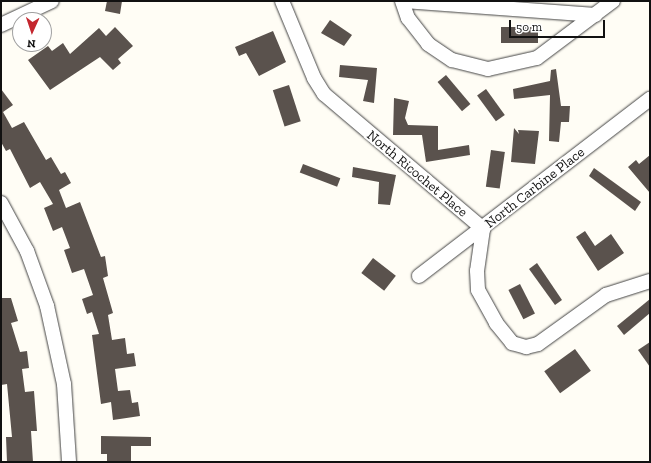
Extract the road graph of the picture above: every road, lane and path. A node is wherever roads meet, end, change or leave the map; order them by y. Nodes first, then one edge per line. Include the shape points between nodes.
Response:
1 (52, 1) edge
2 (282, 1) edge
3 (403, 1) edge
4 (614, 1) edge
5 (595, 15) junction
6 (1, 25) edge
7 (650, 99) edge
8 (1, 203) edge
9 (483, 229) junction
10 (419, 276) dead end
11 (650, 281) edge
12 (69, 462) edge

1 - 6 street
2 - 9 street, North Ricochet Place via 314,78 324,94
3 - 5 street
3 - 5 street via 408,18 428,44 452,60 488,69 537,58
4 - 5 street
7 - 9 street, North Carbine Place
8 - 12 street via 27,251 47,306 64,384
9 - 10 street, North Carbine Place
9 - 11 street via 476,271 480,298 512,343 526,347 538,344 606,295

